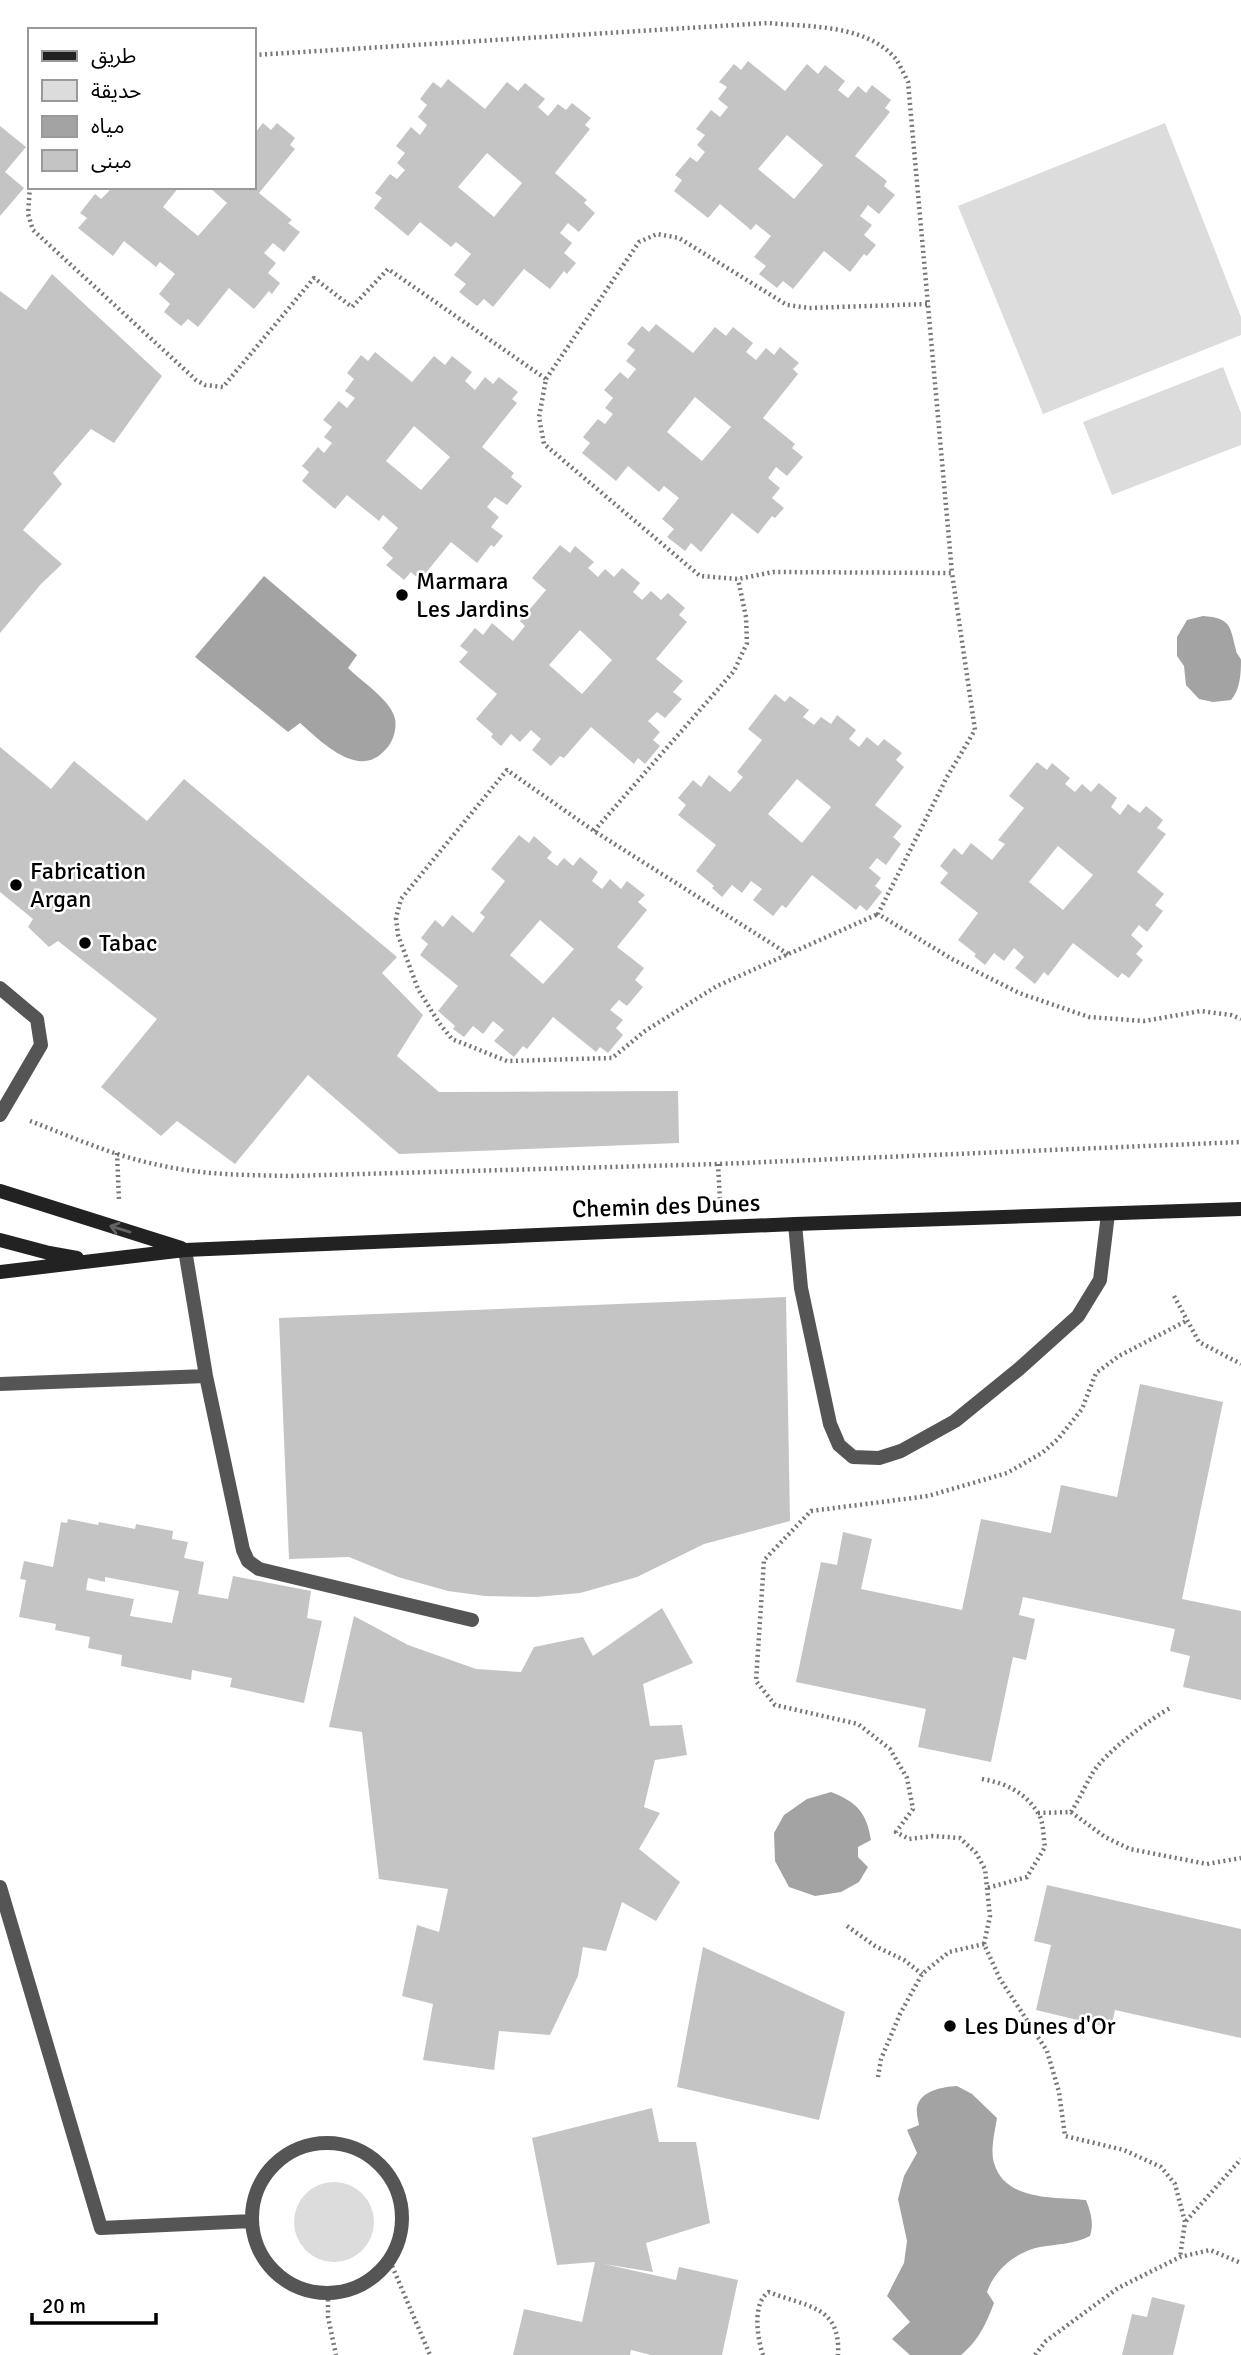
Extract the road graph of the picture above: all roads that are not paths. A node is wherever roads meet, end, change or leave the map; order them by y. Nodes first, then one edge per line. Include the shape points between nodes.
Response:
1 (0, 988) edge
2 (1, 1112) edge
3 (0, 1191) edge
4 (1241, 1209) edge
5 (1108, 1214) junction
6 (795, 1224) junction
7 (0, 1240) edge
8 (185, 1250) junction
9 (94, 1261) junction
10 (0, 1272) edge
11 (206, 1376) junction
12 (0, 1384) edge
13 (472, 1620) dead end
14 (0, 1887) edge
15 (251, 2221) junction

1 - 2 lane via 37,1019 41,1045
8 -> 3 street
4 - 5 street, Chemin des Dunes
5 - 6 street, Chemin des Dunes
5 - 6 lane via 1100,1280 1078,1316 955,1421 879,1458 853,1457 839,1445 830,1424 801,1288
6 - 8 street, Chemin des Dunes
7 - 9 street, Chemin des Dunes
8 - 9 street, Chemin des Dunes
8 - 11 lane
9 - 10 street, Chemin des Dunes
11 - 12 lane
11 - 13 lane via 248,1561 259,1569
14 - 15 lane via 101,2228
15 - 15 lane via 254,2240 272,2270 286,2282 328,2294 373,2279 390,2261 400,2239 402,2214 397,2189 384,2168 365,2152 341,2144 316,2143 292,2151 272,2166 261,2182

